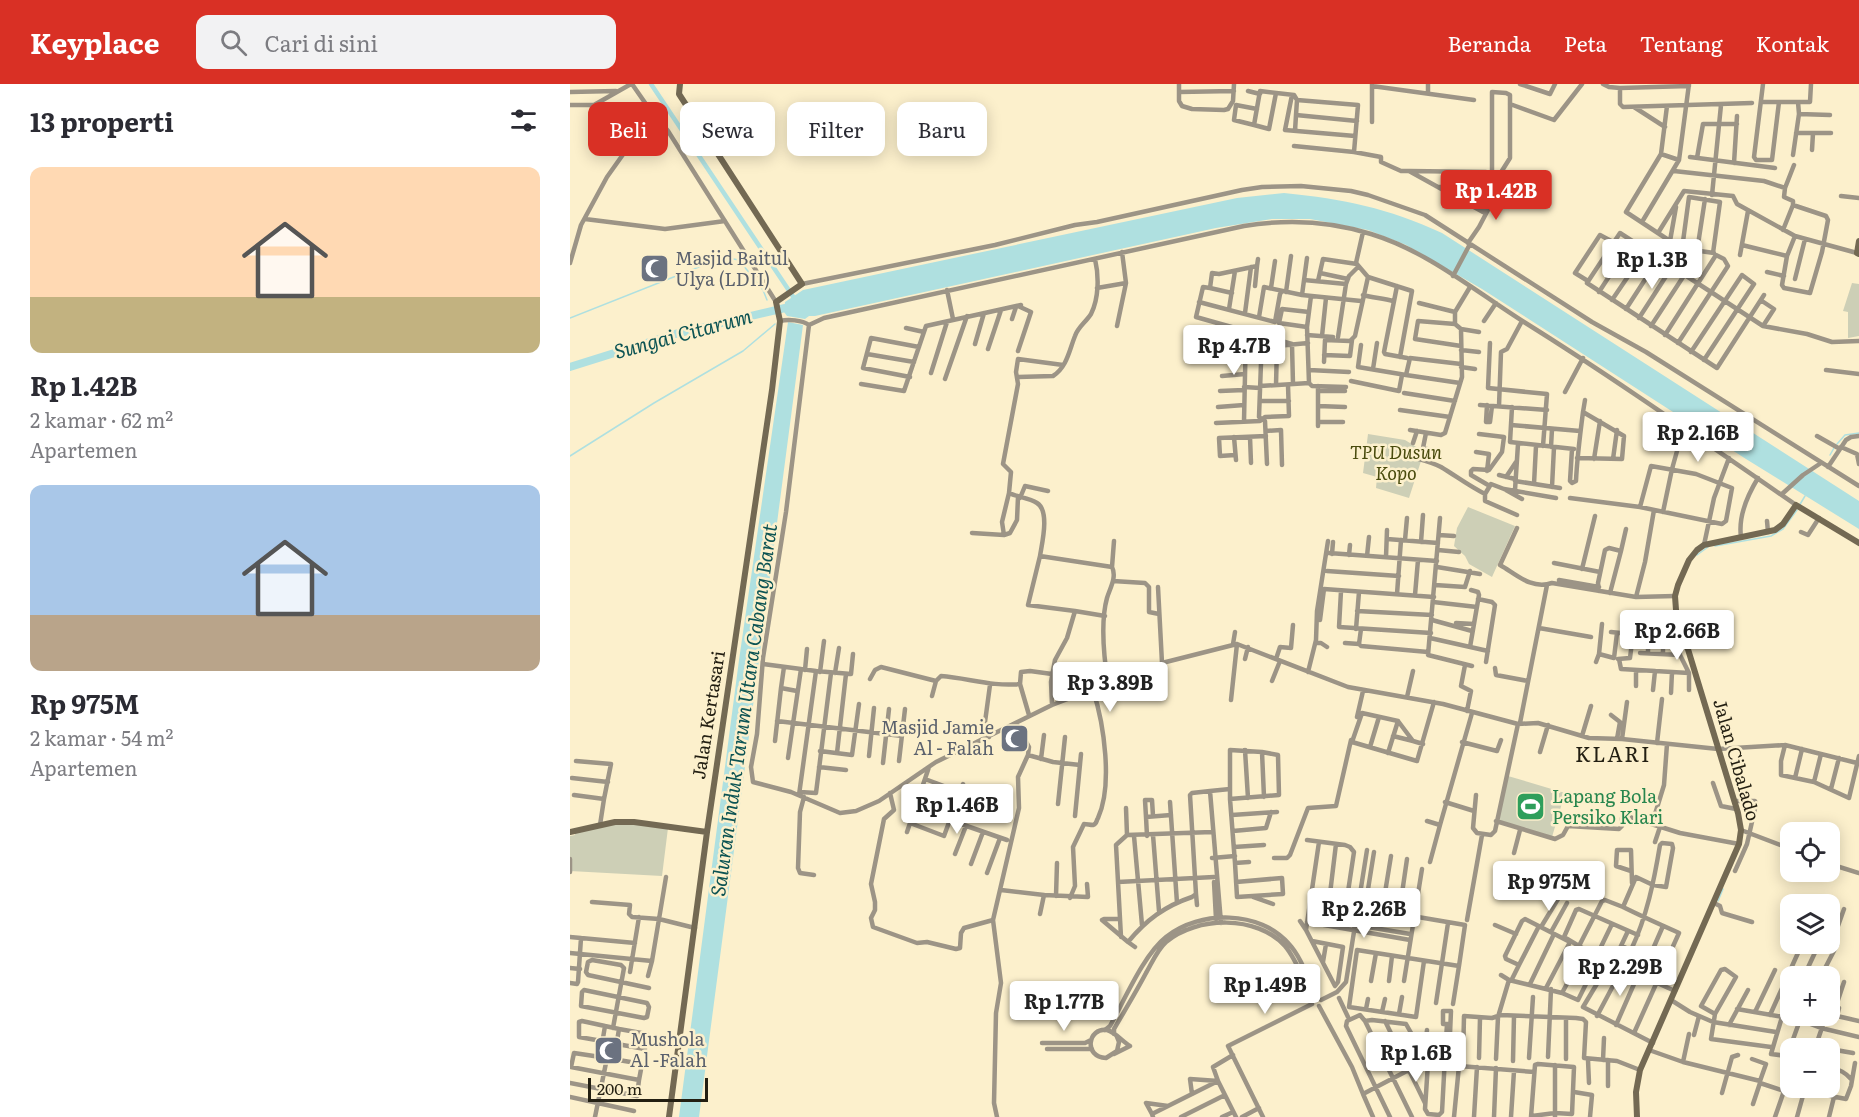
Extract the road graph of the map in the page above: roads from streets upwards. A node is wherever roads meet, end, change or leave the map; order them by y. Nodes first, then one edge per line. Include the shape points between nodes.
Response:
1 (595, 84) edge
2 (631, 84) edge
3 (680, 84) edge
4 (1179, 84) edge
5 (1234, 84) edge
6 (1428, 84) edge
7 (1520, 84) edge
8 (1555, 84) edge
9 (1582, 84) edge
10 (1603, 84) edge
11 (1763, 84) edge
12 (1811, 84) edge
13 (1372, 85) edge
14 (1689, 85) edge
15 (1620, 88) junction
16 (595, 91) junction
17 (618, 91) junction
18 (1234, 91) junction
19 (1248, 91) dead end
20 (570, 92) edge
21 (1179, 92) junction
22 (1276, 93) junction
23 (1428, 93) junction
24 (1260, 94) junction
25 (1292, 95) junction
26 (1297, 100) junction
27 (1474, 100) dead end
28 (644, 102) edge
29 (1761, 102) junction
30 (1779, 102) junction
31 (1798, 102) junction
32 (1752, 103) dead end
33 (1510, 104) junction
34 (570, 105) edge
35 (1721, 105) junction
36 (1667, 106) junction
37 (1686, 106) junction
38 (1634, 107) junction
39 (1257, 109) junction
40 (1799, 114) junction
41 (1296, 115) junction
42 (1830, 115) dead end
43 (1737, 116) dead end
44 (1357, 121) junction
45 (1372, 122) dead end
46 (1720, 123) junction
47 (1254, 124) junction
48 (1737, 124) junction
49 (1665, 127) junction
50 (668, 131) edge
51 (1295, 131) junction
52 (1796, 133) junction
53 (1831, 133) dead end
54 (1814, 134) junction
55 (1355, 136) junction
56 (1294, 146) dead end
57 (1812, 150) dead end
58 (1354, 152) junction
59 (1661, 153) junction
60 (1793, 155) dead end
61 (621, 156) edge
62 (1690, 157) dead end
63 (1697, 158) junction
64 (1679, 160) junction
65 (1716, 160) junction
66 (1734, 163) junction
67 (1794, 165) dead end
68 (1775, 168) dead end
69 (1409, 171) junction
70 (1674, 171) junction
71 (1714, 176) junction
72 (1438, 187) junction
73 (1471, 187) junction
74 (1489, 187) junction
75 (1785, 188) junction
76 (1712, 195) junction
77 (1486, 196) junction
78 (1841, 196) dead end
79 (1859, 198) edge
80 (1705, 199) junction
81 (1676, 202) junction
82 (1793, 205) junction
83 (1748, 211) junction
84 (585, 219) junction
85 (725, 221) junction
86 (1642, 222) junction
87 (1783, 230) junction
88 (1363, 232) junction
89 (1658, 233) junction
90 (1795, 236) junction
91 (1805, 239) junction
92 (1632, 241) junction
93 (1859, 241) edge
94 (1613, 242) junction
95 (573, 243) edge
96 (1823, 243) junction
97 (1469, 244) junction
98 (1742, 245) junction
99 (1646, 250) junction
100 (1699, 251) junction
101 (1122, 252) junction
102 (1715, 254) junction
103 (1858, 254) edge
104 (1740, 255) dead end
105 (1292, 256) dead end
106 (1787, 256) junction
107 (1307, 258) dead end
108 (1659, 258) junction
109 (1095, 259) junction
110 (1258, 259) dead end
111 (1275, 261) dead end
112 (570, 263) edge
113 (1358, 265) junction
114 (1257, 266) junction
115 (1251, 267) junction
116 (1672, 267) junction
117 (1235, 271) junction
118 (1767, 272) dead end
119 (1320, 273) junction
120 (1219, 274) junction
121 (1684, 275) junction
122 (1453, 276) junction
123 (1784, 276) junction
124 (1368, 277) junction
125 (1234, 278) junction
126 (1795, 279) dead end
127 (1304, 280) junction
128 (1318, 281) junction
129 (1347, 281) junction
130 (1588, 281) junction
131 (1126, 284) junction
132 (1698, 284) junction
133 (1248, 285) junction
134 (799, 286) junction
135 (1255, 286) junction
136 (1397, 286) junction
137 (1264, 287) junction
138 (1470, 287) junction
139 (1097, 288) junction
140 (1209, 288) junction
141 (1271, 288) junction
142 (947, 290) junction
143 (1284, 292) junction
144 (1599, 292) junction
145 (1711, 292) junction
146 (1232, 293) junction
147 (1302, 295) junction
148 (1311, 296) junction
149 (1326, 298) junction
150 (1362, 298) junction
151 (1343, 299) junction
152 (1612, 300) junction
153 (1393, 301) junction
154 (1724, 301) junction
155 (778, 302) junction
156 (1199, 302) junction
157 (1419, 303) dead end
158 (1496, 303) junction
159 (1018, 306) junction
160 (1229, 309) junction
161 (1626, 309) junction
162 (1736, 309) junction
163 (1001, 310) junction
164 (1309, 312) junction
165 (1455, 312) junction
166 (1245, 313) junction
167 (984, 314) junction
168 (967, 316) junction
169 (1259, 317) junction
170 (1639, 318) junction
171 (1750, 318) junction
172 (954, 319) junction
173 (1012, 319) dead end
174 (782, 320) junction
175 (1484, 321) dead end
176 (1522, 321) junction
177 (947, 322) junction
178 (1277, 322) junction
179 (807, 324) junction
180 (1455, 324) junction
181 (1117, 326) dead end
182 (1651, 326) junction
183 (1763, 326) junction
184 (1307, 327) junction
185 (906, 328) dead end
186 (1461, 329) junction
187 (1246, 330) junction
188 (924, 332) junction
189 (1479, 332) dead end
190 (1307, 335) junction
191 (1665, 335) junction
192 (1262, 336) junction
193 (1324, 337) junction
194 (1338, 337) junction
195 (1353, 339) junction
196 (1859, 341) edge
197 (1490, 342) dead end
198 (1308, 343) junction
199 (1377, 343) dead end
200 (1678, 343) junction
201 (975, 344) dead end
202 (1246, 344) junction
203 (1292, 344) junction
204 (1226, 345) dead end
205 (1361, 345) dead end
206 (919, 347) junction
207 (1461, 348) junction
208 (988, 349) dead end
209 (1018, 351) dead end
210 (1479, 352) dead end
211 (1502, 352) junction
212 (1691, 352) junction
213 (1490, 353) junction
214 (867, 354) junction
215 (1324, 355) junction
216 (1400, 357) junction
217 (1407, 358) dead end
218 (1583, 358) junction
219 (1245, 359) junction
220 (1224, 360) dead end
221 (1704, 360) junction
222 (915, 362) junction
223 (1324, 362) dead end
224 (1063, 365) junction
225 (1461, 366) junction
226 (1373, 369) junction
227 (1475, 369) dead end
228 (1309, 370) junction
229 (1826, 370) dead end
230 (1349, 372) dead end
231 (931, 373) dead end
232 (1245, 374) junction
233 (1859, 374) edge
234 (1404, 375) junction
235 (1222, 376) dead end
236 (910, 377) junction
237 (1018, 377) junction
238 (945, 379) dead end
239 (1351, 381) dead end
240 (1309, 382) junction
241 (1460, 383) junction
242 (861, 384) dead end
243 (1291, 384) junction
244 (1276, 385) junction
245 (1260, 387) junction
246 (1318, 388) junction
247 (1244, 389) junction
248 (1346, 389) dead end
249 (1500, 390) junction
250 (1220, 391) dead end
251 (1565, 392) dead end
252 (1404, 393) dead end
253 (1585, 400) dead end
254 (1260, 401) junction
255 (1289, 401) junction
256 (1455, 401) junction
257 (1244, 405) junction
258 (1480, 405) dead end
259 (1318, 406) junction
260 (1499, 406) junction
261 (1218, 407) dead end
262 (1345, 407) dead end
263 (1512, 407) junction
264 (1400, 410) dead end
265 (1547, 410) junction
266 (1583, 412) junction
267 (1450, 417) junction
268 (1262, 419) junction
269 (1244, 421) junction
270 (1600, 421) junction
271 (1343, 422) dead end
272 (1216, 423) dead end
273 (1510, 425) junction
274 (1684, 426) junction
275 (1545, 428) junction
276 (1552, 429) junction
277 (1410, 430) dead end
278 (1617, 430) junction
279 (1417, 431) junction
280 (1580, 431) junction
281 (1266, 433) junction
282 (1426, 433) junction
283 (1479, 434) dead end
284 (1817, 436) dead end
285 (1859, 436) edge
286 (1234, 437) junction
287 (1250, 437) junction
288 (1506, 437) junction
289 (1413, 443) dead end
290 (1518, 444) junction
291 (1536, 446) junction
292 (1543, 446) junction
293 (1552, 447) junction
294 (1838, 448) junction
295 (1574, 449) junction
296 (1438, 452) dead end
297 (1476, 452) dead end
298 (1489, 453) junction
299 (1500, 454) junction
300 (1405, 455) dead end
301 (1577, 458) junction
302 (1729, 458) junction
303 (1594, 459) junction
304 (1612, 459) junction
305 (1517, 461) junction
306 (1251, 463) dead end
307 (1267, 464) dead end
308 (1282, 465) dead end
309 (1825, 465) junction
310 (1859, 465) edge
311 (1672, 469) junction
312 (1487, 471) junction
313 (1499, 475) dead end
314 (1506, 477) junction
315 (1758, 478) junction
316 (1515, 480) junction
317 (1719, 481) junction
318 (1534, 484) junction
319 (1488, 486) junction
320 (1859, 486) edge
321 (1552, 487) junction
322 (1560, 488) dead end
323 (1504, 489) junction
324 (1515, 490) junction
325 (1048, 491) dead end
326 (1009, 493) junction
327 (1485, 494) junction
328 (1782, 494) junction
329 (1019, 497) junction
330 (1556, 498) dead end
331 (1570, 498) dead end
332 (1522, 499) dead end
333 (1798, 506) junction
334 (1640, 507) junction
335 (1654, 510) junction
336 (1663, 512) junction
337 (1423, 515) dead end
338 (1517, 515) dead end
339 (1595, 516) dead end
340 (1407, 518) dead end
341 (1440, 518) dead end
342 (1820, 518) junction
343 (1767, 521) dead end
344 (1708, 522) junction
345 (1516, 528) dead end
346 (1626, 529) dead end
347 (1387, 530) dead end
348 (1768, 532) junction
349 (1801, 532) dead end
350 (972, 533) dead end
351 (1004, 535) junction
352 (1439, 535) junction
353 (1454, 536) dead end
354 (1369, 537) dead end
355 (1741, 537) junction
356 (1387, 539) junction
357 (1403, 540) junction
358 (1114, 541) dead end
359 (1421, 542) junction
360 (1438, 543) junction
361 (1859, 543) edge
362 (1704, 544) junction
363 (1350, 545) dead end
364 (1438, 550) junction
365 (1621, 551) junction
366 (1459, 552) dead end
367 (1349, 555) junction
368 (1040, 556) junction
369 (1367, 556) junction
370 (1386, 557) junction
371 (1400, 558) junction
372 (1418, 560) junction
373 (1554, 563) dead end
374 (1437, 564) junction
375 (1112, 567) junction
376 (1582, 569) junction
377 (1327, 571) dead end
378 (1470, 571) junction
379 (1600, 572) junction
380 (1480, 574) dead end
381 (1399, 576) junction
382 (1559, 580) dead end
383 (1113, 581) junction
384 (1435, 585) junction
385 (1547, 585) junction
386 (1158, 587) dead end
387 (1599, 589) junction
388 (1471, 590) dead end
389 (1341, 591) junction
390 (1359, 592) junction
391 (1610, 593) junction
392 (1397, 594) junction
393 (1415, 595) junction
394 (1675, 596) junction
395 (1636, 597) junction
396 (1434, 599) junction
397 (1478, 599) junction
398 (1477, 607) junction
399 (1075, 610) junction
400 (1358, 611) junction
401 (1159, 614) junction
402 (1105, 616) junction
403 (1432, 618) junction
404 (1320, 620) dead end
405 (1447, 623) junction
406 (1474, 624) junction
407 (1602, 624) dead end
408 (1293, 625) dead end
409 (1539, 628) junction
410 (1358, 629) junction
411 (1472, 630) junction
412 (1235, 632) dead end
413 (1430, 636) junction
414 (1591, 637) dead end
415 (824, 641) dead end
416 (1648, 641) dead end
417 (1679, 641) dead end
418 (1663, 642) dead end
419 (1316, 643) junction
420 (1346, 643) dead end
421 (1235, 644) junction
422 (1359, 644) junction
423 (1248, 647) junction
424 (1327, 647) dead end
425 (1470, 647) junction
426 (839, 648) dead end
427 (807, 649) dead end
428 (1488, 651) junction
429 (1428, 652) junction
430 (1641, 653) dead end
431 (1648, 653) junction
432 (853, 654) dead end
433 (1599, 654) junction
434 (1663, 654) junction
435 (1680, 655) junction
436 (1245, 658) dead end
437 (1616, 658) junction
438 (1278, 660) junction
439 (789, 661) dead end
440 (1486, 662) dead end
441 (1596, 662) dead end
442 (1162, 663) junction
443 (763, 664) junction
444 (1465, 665) junction
445 (1472, 666) dead end
446 (786, 667) junction
447 (1495, 668) dead end
448 (803, 669) junction
449 (1636, 670) junction
450 (818, 671) junction
451 (1413, 671) dead end
452 (1655, 671) junction
453 (1308, 672) junction
454 (1672, 672) junction
455 (833, 673) junction
456 (1689, 673) junction
457 (846, 674) junction
458 (1052, 674) junction
459 (870, 679) dead end
460 (936, 681) junction
461 (1272, 681) dead end
462 (1528, 681) junction
463 (1020, 684) junction
464 (1108, 684) junction
465 (990, 685) junction
466 (1636, 686) dead end
467 (781, 688) junction
468 (797, 690) junction
469 (1094, 690) junction
470 (1653, 690) dead end
471 (1689, 690) dead end
472 (1363, 691) junction
473 (1671, 693) dead end
474 (932, 696) dead end
475 (1407, 698) junction
476 (1662, 699) dead end
477 (1231, 700) dead end
478 (1434, 702) junction
479 (1627, 702) dead end
480 (859, 704) dead end
481 (1052, 705) junction
482 (1591, 706) dead end
483 (874, 708) dead end
484 (889, 709) dead end
485 (905, 709) dead end
486 (1469, 712) junction
487 (1029, 715) junction
488 (1611, 715) dead end
489 (1379, 717) junction
490 (1398, 720) junction
491 (777, 721) junction
492 (793, 723) junction
493 (1016, 723) junction
494 (809, 724) junction
495 (1519, 724) junction
496 (1548, 725) junction
497 (825, 726) junction
498 (840, 728) junction
499 (856, 730) junction
500 (872, 732) junction
501 (887, 734) junction
502 (1044, 735) dead end
503 (902, 736) junction
504 (989, 736) junction
505 (1393, 736) junction
506 (1582, 736) junction
507 (1065, 737) dead end
508 (1619, 739) junction
509 (1501, 740) dead end
510 (775, 741) dead end
511 (1413, 741) junction
512 (1351, 742) junction
513 (1462, 742) junction
514 (1657, 743) junction
515 (1423, 744) junction
516 (1667, 744) junction
517 (1785, 745) junction
518 (1370, 747) junction
519 (1718, 749) junction
520 (1802, 749) junction
521 (1245, 750) junction
522 (820, 751) junction
523 (1262, 752) junction
524 (1540, 752) dead end
525 (837, 753) junction
526 (1388, 753) junction
527 (1081, 754) dead end
528 (1821, 754) junction
529 (1028, 755) junction
530 (869, 756) dead end
531 (1859, 756) edge
532 (788, 758) dead end
533 (1839, 758) junction
534 (1041, 759) junction
535 (576, 761) dead end
536 (899, 761) dead end
537 (883, 763) dead end
538 (1062, 763) junction
539 (1857, 763) junction
540 (1080, 765) junction
541 (819, 767) junction
542 (929, 767) junction
543 (846, 770) dead end
544 (572, 778) dead end
545 (1796, 778) junction
546 (925, 779) junction
547 (608, 782) junction
548 (1814, 782) junction
549 (1713, 783) dead end
550 (963, 784) dead end
551 (1230, 789) junction
552 (1831, 789) junction
553 (1210, 791) junction
554 (960, 792) junction
555 (890, 793) junction
556 (920, 793) junction
557 (801, 794) junction
558 (574, 795) dead end
559 (1476, 795) dead end
560 (1264, 797) junction
561 (1248, 798) junction
562 (604, 799) junction
563 (1230, 799) junction
564 (1170, 802) dead end
565 (1445, 802) junction
566 (1737, 803) junction
567 (1058, 804) dead end
568 (955, 807) junction
569 (915, 808) junction
570 (1126, 808) dead end
571 (1474, 811) junction
572 (1271, 812) junction
573 (1278, 812) dead end
574 (1296, 814) dead end
575 (1171, 815) junction
576 (1232, 815) junction
577 (1075, 816) dead end
578 (1153, 816) junction
579 (1304, 816) junction
580 (1146, 817) junction
581 (950, 820) junction
582 (1427, 821) dead end
583 (1496, 821) junction
584 (910, 823) junction
585 (1652, 824) junction
586 (600, 825) junction
587 (1440, 825) junction
588 (966, 826) junction
589 (1660, 827) junction
590 (1520, 830) junction
591 (1233, 831) junction
592 (1745, 831) junction
593 (570, 832) edge
594 (707, 832) junction
595 (907, 832) dead end
596 (983, 832) junction
597 (1212, 832) junction
598 (1192, 833) junction
599 (1172, 834) junction
600 (1150, 835) junction
601 (1482, 835) junction
602 (944, 836) junction
603 (1127, 836) junction
604 (1134, 836) junction
605 (1000, 838) junction
606 (1007, 840) dead end
607 (1307, 840) dead end
608 (1319, 842) junction
609 (1655, 842) dead end
610 (941, 843) dead end
611 (1336, 844) junction
612 (1739, 844) junction
613 (1264, 845) dead end
614 (1780, 845) edge
615 (1234, 847) junction
616 (1367, 850) dead end
617 (1374, 852) dead end
618 (1514, 853) dead end
619 (955, 854) dead end
620 (1235, 856) junction
621 (1391, 856) dead end
622 (1214, 858) junction
623 (1274, 858) dead end
624 (570, 859) edge
625 (1407, 859) dead end
626 (1249, 862) dead end
627 (1430, 862) dead end
628 (1057, 863) dead end
629 (1235, 863) junction
630 (971, 864) dead end
631 (1840, 867) edge
632 (1422, 869) dead end
633 (1631, 871) junction
634 (1735, 871) dead end
635 (570, 872) edge
636 (987, 873) dead end
637 (1859, 873) edge
638 (814, 875) dead end
639 (666, 877) dead end
640 (1214, 877) junction
641 (1175, 878) junction
642 (1195, 878) junction
643 (1157, 880) junction
644 (1138, 881) junction
645 (1118, 882) junction
646 (1236, 882) junction
647 (1088, 884) dead end
648 (1632, 884) junction
649 (1653, 885) junction
650 (1002, 890) junction
651 (1196, 894) junction
652 (1044, 896) junction
653 (1056, 896) junction
654 (1249, 896) junction
655 (1237, 897) junction
656 (1070, 898) junction
657 (1311, 899) junction
658 (1558, 899) dead end
659 (592, 902) dead end
660 (1329, 902) junction
661 (1177, 903) junction
662 (1237, 903) dead end
663 (1567, 903) dead end
664 (1217, 904) junction
665 (1273, 904) dead end
666 (1716, 904) junction
667 (1197, 905) dead end
668 (1623, 907) junction
669 (1844, 909) dead end
670 (1159, 911) junction
671 (1382, 911) junction
672 (1040, 914) dead end
673 (1399, 914) junction
674 (1413, 916) junction
675 (1595, 916) junction
676 (639, 917) junction
677 (1644, 917) junction
678 (1840, 918) edge
679 (659, 919) junction
680 (1120, 919) junction
681 (993, 920) junction
682 (1102, 920) junction
683 (1308, 920) junction
684 (1467, 920) dead end
685 (1093, 921) dead end
686 (1218, 921) junction
687 (1300, 921) dead end
688 (1752, 922) dead end
689 (1448, 923) junction
690 (1612, 924) junction
691 (1142, 925) junction
692 (1495, 925) dead end
693 (1663, 926) junction
694 (1540, 927) junction
695 (695, 928) junction
696 (1354, 928) junction
697 (1306, 930) junction
698 (1628, 931) junction
699 (1553, 933) junction
700 (1516, 934) junction
701 (1638, 935) junction
702 (570, 937) edge
703 (1121, 937) junction
704 (1410, 937) junction
705 (581, 938) junction
706 (1312, 941) junction
707 (1128, 942) junction
708 (635, 943) junction
709 (1326, 944) junction
710 (1579, 945) junction
711 (1622, 946) junction
712 (1135, 947) dead end
713 (1631, 950) junction
714 (570, 953) edge
715 (1376, 953) junction
716 (581, 954) junction
717 (1583, 954) dead end
718 (1797, 954) edge
719 (1597, 955) junction
720 (1392, 956) junction
721 (1408, 958) junction
722 (1649, 958) junction
723 (633, 959) junction
724 (652, 961) junction
725 (1424, 961) junction
726 (1323, 962) junction
727 (1611, 962) junction
728 (1442, 964) junction
729 (1519, 965) junction
730 (1459, 966) junction
731 (1595, 966) dead end
732 (1664, 966) junction
733 (1623, 967) junction
734 (570, 968) edge
735 (580, 969) junction
736 (1775, 970) dead end
737 (630, 972) dead end
738 (1501, 975) dead end
739 (1638, 975) junction
740 (648, 976) dead end
741 (1510, 979) junction
742 (1139, 980) junction
743 (621, 981) junction
744 (1371, 981) dead end
745 (1389, 981) dead end
746 (1404, 981) dead end
747 (1844, 982) dead end
748 (570, 983) edge
749 (1656, 983) junction
750 (1530, 984) junction
751 (649, 988) dead end
752 (1549, 989) junction
753 (1748, 990) dead end
754 (1675, 991) junction
755 (1562, 993) junction
756 (1840, 994) edge
757 (618, 996) junction
758 (1402, 997) dead end
759 (1533, 997) dead end
760 (1339, 998) dead end
761 (1368, 999) dead end
762 (1385, 999) dead end
763 (1315, 1000) junction
764 (1671, 1000) junction
765 (1436, 1003) dead end
766 (1349, 1004) junction
767 (1453, 1004) dead end
768 (1343, 1007) junction
769 (1366, 1009) junction
770 (1737, 1009) junction
771 (1382, 1012) junction
772 (1755, 1012) junction
773 (615, 1013) junction
774 (1400, 1014) junction
775 (1715, 1014) junction
776 (1770, 1015) junction
777 (1514, 1016) junction
778 (1597, 1016) junction
779 (1699, 1016) junction
780 (1780, 1016) edge
781 (1348, 1017) dead end
782 (1498, 1017) junction
783 (1531, 1017) junction
784 (1549, 1017) junction
785 (1840, 1017) edge
786 (1480, 1018) junction
787 (1566, 1018) junction
788 (1859, 1021) edge
789 (1365, 1022) junction
790 (1385, 1022) junction
791 (1713, 1022) junction
792 (1448, 1024) dead end
793 (1780, 1024) edge
794 (1616, 1025) junction
795 (1729, 1025) junction
796 (605, 1026) junction
797 (1817, 1026) edge
798 (616, 1028) junction
799 (1821, 1028) junction
800 (1106, 1030) junction
801 (1427, 1030) dead end
802 (1776, 1032) junction
803 (1634, 1033) junction
804 (1115, 1035) junction
805 (1414, 1036) junction
806 (1426, 1037) junction
807 (1859, 1037) edge
808 (1604, 1038) dead end
809 (1819, 1038) edge
810 (1091, 1040) junction
811 (602, 1041) junction
812 (1042, 1043) dead end
813 (1653, 1043) junction
814 (617, 1044) junction
815 (1771, 1047) junction
816 (1047, 1049) dead end
817 (1092, 1049) junction
818 (1652, 1051) junction
819 (1840, 1051) edge
820 (1853, 1053) dead end
821 (1114, 1054) junction
822 (1233, 1055) junction
823 (1446, 1055) junction
824 (1738, 1055) dead end
825 (1780, 1055) edge
826 (600, 1056) junction
827 (1548, 1057) dead end
828 (607, 1058) junction
829 (1479, 1058) dead end
830 (1529, 1058) dead end
831 (614, 1059) junction
832 (1463, 1059) dead end
833 (1496, 1059) dead end
834 (1566, 1059) dead end
835 (1752, 1059) dead end
836 (1588, 1060) junction
837 (1605, 1060) junction
838 (1425, 1061) junction
839 (1513, 1061) dead end
840 (1683, 1062) junction
841 (1855, 1063) dead end
842 (1555, 1065) junction
843 (1477, 1067) junction
844 (1496, 1068) junction
845 (1640, 1070) junction
846 (1408, 1071) junction
847 (1514, 1071) junction
848 (1534, 1072) junction
849 (1728, 1072) junction
850 (1840, 1072) edge
851 (604, 1073) junction
852 (1393, 1078) junction
853 (1851, 1079) junction
854 (639, 1080) junction
855 (1218, 1080) junction
856 (1760, 1082) junction
857 (570, 1083) edge
858 (1589, 1083) dead end
859 (1608, 1086) dead end
860 (1851, 1086) junction
861 (1375, 1087) junction
862 (1859, 1087) edge
863 (600, 1088) junction
864 (1780, 1088) edge
865 (1574, 1092) junction
866 (1722, 1093) dead end
867 (1192, 1094) junction
868 (1363, 1094) junction
869 (1226, 1095) junction
870 (570, 1097) edge
871 (1781, 1098) edge
872 (1802, 1098) edge
873 (1834, 1098) edge
874 (1840, 1098) edge
875 (598, 1103) junction
876 (1425, 1103) junction
877 (1753, 1104) dead end
878 (1168, 1106) junction
879 (1259, 1108) junction
880 (634, 1110) dead end
881 (1235, 1114) edge
882 (1555, 1115) edge
883 (1153, 1116) edge
884 (1531, 1116) edge
885 (1830, 1116) edge
886 (595, 1117) edge
887 (669, 1117) edge
888 (997, 1117) edge
889 (1181, 1117) edge
890 (1222, 1117) edge
891 (1242, 1117) edge
892 (1263, 1117) edge
893 (1372, 1117) edge
894 (1390, 1117) edge
895 (1412, 1117) edge
896 (1454, 1117) edge
897 (1474, 1117) edge
898 (1494, 1117) edge
899 (1511, 1117) edge
900 (1590, 1117) edge
901 (1637, 1117) edge
902 (1775, 1117) edge
903 (1797, 1117) edge
904 (1838, 1117) edge

1 - 16 street
2 - 17 street
2 - 28 street
3 - 134 street via 678,91
4 - 21 street
5 - 18 street
6 - 23 street
7 - 8 street via 1550,94
9 - 33 street via 1554,120
10 - 15 street
11 - 29 street
12 - 31 street via 1811,101
13 - 23 street
13 - 45 street
14 - 15 street
14 - 37 street
15 - 38 street via 1621,106
16 - 17 street
16 - 20 street
17 - 34 street via 594,105
18 - 21 street
18 - 21 street via 1231,105 1224,110 1185,108 1179,103
19 - 24 street
22 - 24 street
22 - 25 street
22 - 47 street via 1269,129
23 - 27 street
24 - 39 street
25 - 26 street
25 - 51 street via 1285,130
26 - 41 street
26 - 44 street via 1358,105
29 - 30 street
29 - 30 street via 1756,160 1773,158
30 - 31 street
31 - 40 street
32 - 35 street
33 - 74 street via 1510,158
33 - 74 street via 1510,95 1492,92
35 - 37 street
35 - 46 street
36 - 37 street
36 - 38 street
36 - 49 street
37 - 64 street
38 - 49 street
39 - 47 street
39 - 47 street via 1236,105 1234,120
40 - 42 street
40 - 52 street
41 - 44 street
41 - 51 street
43 - 48 street
44 - 55 street
46 - 48 street
46 - 63 street via 1702,124
46 - 65 street
48 - 66 street
49 - 59 street
50 - 85 street
51 - 55 street
52 - 54 street
52 - 60 street
53 - 54 street
54 - 57 street
55 - 58 street
56 - 58 street
58 - 69 street via 1381,157 1381,162
59 - 64 street
59 - 86 street via 1626,211
61 - 84 street
62 - 63 street
63 - 65 street
64 - 70 street
65 - 66 street
65 - 71 street
66 - 68 street
67 - 75 street
69 - 72 street
69 - 74 street via 1485,172
70 - 71 street
70 - 86 street
71 - 75 street via 1764,181
71 - 76 street
72 - 73 street
72 - 77 street via 1483,212
73 - 74 street
73 - 77 street
74 - 77 street
74 - 97 street via 1486,215
75 - 82 street via 1784,197
76 - 81 street via 1684,191
76 - 83 street via 1733,196
78 - 79 street
80 - 100 street
80 - 100 street via 1689,197 1682,249
80 - 102 street via 1720,202
81 - 89 street
81 - 89 street via 1670,242
82 - 87 street
82 - 96 street via 1827,217
83 - 87 street
83 - 98 street
84 - 85 street via 665,229
84 - 95 street
85 - 155 street
86 - 89 street
87 - 90 street
88 - 101 street via 1326,224 1261,223
88 - 113 street
88 - 122 street via 1404,247
90 - 91 street
90 - 106 street
91 - 96 street
91 - 126 street
92 - 94 street via 1620,233
92 - 99 street
92 - 144 street
93 - 103 street
94 - 130 street
94 - 130 street via 1600,235 1575,273
95 - 112 street
96 - 103 street
96 - 123 street via 1811,293 1783,287
97 - 122 street
97 - 134 street via 1425,215 1368,195 1313,186 1262,187
97 - 309 street
98 - 104 street
98 - 106 street
99 - 108 street
99 - 152 street
100 - 102 street
100 - 121 street
101 - 109 street
101 - 131 street
102 - 132 street
102 - 145 street via 1728,266
105 - 143 street
106 - 123 street
107 - 127 street
108 - 116 street
108 - 161 street
109 - 139 street
109 - 142 street
110 - 114 street
111 - 141 street
113 - 119 street via 1325,259
113 - 124 street
113 - 129 street
114 - 115 street
114 - 135 street
115 - 117 street
115 - 133 street
116 - 121 street
116 - 170 street
117 - 120 street
117 - 125 street
118 - 123 street
119 - 128 street
119 - 129 street
120 - 125 street
120 - 140 street via 1212,273
121 - 132 street
121 - 182 street
122 - 138 street
124 - 136 street
124 - 150 street
125 - 146 street
127 - 128 street
127 - 147 street
128 - 129 street
129 - 151 street
130 - 144 street
131 - 139 street
131 - 181 street
132 - 145 street
132 - 191 street
133 - 135 street
133 - 166 street
134 - 155 street
135 - 137 street
136 - 153 street
136 - 216 street via 1412,293
137 - 141 street
137 - 169 street
138 - 158 street
138 - 165 street
139 - 224 street via 1094,306 1077,330
140 - 146 street
140 - 156 street via 1203,287
141 - 143 street
142 - 172 street
142 - 179 street
143 - 147 street
143 - 178 street via 1279,296
144 - 152 street
145 - 154 street
145 - 200 street
146 - 160 street
147 - 148 street
148 - 149 street
148 - 164 street
149 - 151 street
149 - 193 street
150 - 151 street
150 - 153 street via 1377,296
150 - 195 street
151 - 194 street
152 - 161 street
153 - 216 street via 1384,352
154 - 162 street
154 - 162 street via 1742,275 1754,284
154 - 212 street
155 - 174 street
156 - 160 street
156 - 187 street via 1196,317
157 - 165 street
158 - 175 street
158 - 176 street
159 - 163 street
159 - 173 street
159 - 209 street via 1031,312
160 - 166 street
161 - 170 street
162 - 171 street
162 - 221 street
163 - 167 street
163 - 208 street
164 - 178 street via 1282,309
164 - 184 street
165 - 180 street
166 - 169 street
167 - 168 street
167 - 201 street
168 - 172 street
168 - 238 street
169 - 178 street
170 - 182 street
171 - 183 street
171 - 183 street via 1763,298 1774,309
171 - 221 street via 1717,368
172 - 177 street
174 - 179 street
174 - 594 street, Jalan Kertasari
176 - 211 street
176 - 218 street
177 - 188 street via 928,324
177 - 231 street
178 - 184 street
179 - 443 street via 783,536
180 - 186 street
180 - 207 street via 1418,321 1415,339
182 - 191 street
183 - 196 street via 1807,333 1832,342
184 - 190 street
185 - 188 street
186 - 189 street
186 - 207 street
187 - 192 street
187 - 202 street
188 - 206 street
190 - 193 street
190 - 198 street
191 - 200 street
192 - 203 street
192 - 245 street
193 - 194 street
193 - 195 street
193 - 215 street
194 - 195 street
195 - 215 street via 1350,356
197 - 213 street
198 - 203 street
198 - 228 street
199 - 226 street
200 - 212 street
202 - 204 street
202 - 219 street
203 - 243 street
203 - 244 street via 1277,346
205 - 226 street via 1355,366
206 - 214 street via 871,339
206 - 222 street
207 - 210 street
207 - 225 street
211 - 213 street
211 - 249 street
212 - 221 street
213 - 249 street via 1487,387
214 - 222 street
214 - 236 street via 864,368
215 - 223 street
216 - 217 street
218 - 251 street
218 - 274 street
219 - 220 street
219 - 232 street
222 - 236 street
224 - 237 street via 1053,376
224 - 237 street via 1018,359
225 - 227 street
225 - 234 street via 1410,358
225 - 241 street
226 - 234 street
228 - 230 street
228 - 240 street
229 - 233 street
232 - 235 street
232 - 247 street
234 - 239 street via 1399,391
234 - 241 street
236 - 242 street via 904,391
237 - 326 street via 1003,464 1011,472
240 - 243 street
240 - 246 street
241 - 256 street
243 - 244 street
243 - 255 street
244 - 245 street
245 - 247 street
245 - 254 street
246 - 248 street
246 - 259 street
247 - 250 street
247 - 257 street
249 - 260 street
249 - 265 street via 1545,393
252 - 256 street
253 - 266 street
254 - 255 street
254 - 268 street
255 - 268 street via 1289,416
256 - 267 street
257 - 261 street
257 - 269 street
258 - 260 street
259 - 262 street
259 - 271 street via 1318,424
260 - 263 street
263 - 265 street
263 - 273 street
264 - 267 street
265 - 275 street
266 - 270 street
266 - 280 street
267 - 282 street via 1444,434
268 - 269 street
268 - 281 street
269 - 272 street
270 - 278 street
270 - 303 street
273 - 275 street
273 - 288 street
274 - 302 street
274 - 311 street
275 - 276 street
275 - 292 street
276 - 280 street
276 - 293 street
277 - 279 street
278 - 304 street
278 - 304 street via 1624,436 1623,457
279 - 282 street
279 - 289 street
280 - 295 street
281 - 287 street
281 - 307 street
281 - 308 street via 1281,430
282 - 296 street via 1423,448
283 - 288 street
284 - 294 street
285 - 294 street via 1848,438
286 - 286 street via 1235,458 1220,456 1219,438
286 - 287 street
287 - 306 street
288 - 290 street
288 - 299 street
290 - 291 street
290 - 305 street
291 - 292 street
291 - 318 street
292 - 293 street
293 - 295 street
293 - 321 street
294 - 309 street
294 - 310 street via 1857,454
295 - 301 street
295 - 301 street via 1572,483 1576,482
297 - 298 street
298 - 299 street
298 - 312 street
299 - 312 street
300 - 327 street via 1436,465
301 - 303 street
302 - 315 street
302 - 317 street
303 - 304 street
305 - 314 street
305 - 316 street
309 - 320 street
309 - 328 street via 1803,475
311 - 317 street
311 - 334 street via 1650,466
311 - 336 street
312 - 319 street via 1473,470 1471,475
313 - 314 street
314 - 316 street
315 - 328 street
315 - 355 street via 1746,500
316 - 318 street
316 - 324 street
317 - 344 street
317 - 344 street via 1732,487 1726,521
318 - 321 street
319 - 323 street
319 - 327 street
321 - 322 street
323 - 324 street
323 - 332 street
324 - 330 street
325 - 329 street via 1025,486
326 - 329 street
326 - 351 street via 1002,522
327 - 338 street via 1485,501
328 - 333 street
329 - 351 street via 1015,528
329 - 368 street via 1042,508
331 - 334 street
333 - 342 street
333 - 348 street via 1783,524
334 - 335 street
335 - 336 street
335 - 395 street
336 - 344 street
337 - 359 street
339 - 376 street
340 - 357 street
341 - 352 street
342 - 349 street via 1808,536
342 - 361 street
343 - 348 street
344 - 362 street
345 - 385 street via 1500,565 1524,581
346 - 365 street
347 - 356 street
348 - 355 street
350 - 351 street
352 - 353 street
352 - 360 street
354 - 369 street
355 - 362 street
356 - 357 street
356 - 370 street
357 - 359 street
357 - 371 street
358 - 375 street
359 - 360 street
360 - 364 street
362 - 394 street via 1689,560
363 - 367 street
364 - 366 street
364 - 374 street
365 - 379 street via 1606,549
365 - 391 street
367 - 369 street
367 - 419 street via 1330,553 1331,542 1317,611
368 - 375 street
368 - 399 street via 1028,605
369 - 370 street
370 - 371 street
371 - 372 street
371 - 381 street
372 - 374 street
372 - 393 street
373 - 376 street
374 - 378 street
374 - 384 street
375 - 383 street
376 - 379 street
377 - 381 street
378 - 380 street
378 - 384 street via 1465,588
379 - 387 street
381 - 392 street
382 - 387 street
383 - 401 street via 1145,583 1149,587 1149,612
383 - 402 street
384 - 396 street
385 - 387 street
385 - 409 street
386 - 401 street
387 - 391 street
388 - 397 street via 1478,592
389 - 390 street
389 - 404 street via 1324,589
389 - 410 street via 1338,625
390 - 392 street
390 - 400 street
391 - 395 street
392 - 393 street
393 - 396 street
394 - 395 street
394 - 519 street, Jalan Cibalado
396 - 398 street
396 - 403 street
397 - 398 street
397 - 428 street via 1494,603
398 - 406 street
399 - 402 street
399 - 458 street
400 - 403 street
400 - 410 street
401 - 442 street
402 - 464 street
403 - 405 street
403 - 413 street
405 - 406 street
405 - 411 street
406 - 411 street
407 - 433 street
408 - 438 street via 1291,648 1280,647
409 - 414 street
409 - 462 street
410 - 413 street
410 - 422 street
411 - 425 street
412 - 421 street
413 - 425 street
413 - 429 street
415 - 450 street
416 - 431 street
417 - 435 street
418 - 434 street
419 - 424 street
419 - 453 street
420 - 422 street
421 - 423 street
421 - 442 street
421 - 477 street
422 - 429 street
423 - 436 street
423 - 438 street
425 - 428 street
426 - 455 street
427 - 448 street
428 - 440 street
429 - 444 street via 1430,656
430 - 431 street
431 - 434 street
432 - 457 street via 851,674
433 - 437 street
433 - 441 street
434 - 435 street
435 - 456 street
437 - 437 street via 1614,633 1636,634 1630,658
437 - 449 street via 1621,669
438 - 453 street
438 - 461 street
439 - 446 street
442 - 464 street
443 - 446 street
443 - 557 street via 751,767 753,782
444 - 445 street
444 - 486 street via 1461,686 1471,691
446 - 448 street
446 - 467 street
447 - 462 street via 1496,675
448 - 450 street
448 - 468 street
449 - 452 street
449 - 466 street
450 - 455 street
450 - 494 street
451 - 475 street
452 - 454 street
452 - 470 street
453 - 472 street
454 - 456 street
454 - 473 street
455 - 457 street
455 - 497 street
456 - 471 street
457 - 498 street
458 - 463 street via 1023,670
458 - 481 street
459 - 460 street via 881,667
460 - 465 street via 941,676
460 - 474 street
462 - 495 street
463 - 465 street
463 - 487 street
464 - 469 street
465 - 504 street via 985,722
467 - 468 street
467 - 491 street
468 - 492 street
469 - 481 street
469 - 656 street via 1106,782 1096,822 1084,824 1073,847 1075,886
472 - 475 street
472 - 512 street
475 - 478 street
476 - 514 street
478 - 486 street
478 - 515 street
479 - 508 street
480 - 499 street
481 - 487 street
482 - 506 street
483 - 500 street
484 - 501 street
485 - 503 street
486 - 495 street
486 - 513 street
487 - 493 street
488 - 508 street via 1620,722
489 - 490 street
489 - 512 street via 1360,714
489 - 518 street
490 - 505 street
490 - 511 street
491 - 492 street
491 - 510 street
492 - 494 street
492 - 532 street
493 - 504 street
493 - 529 street via 1029,747
494 - 497 street
494 - 557 street
495 - 496 street
495 - 583 street
496 - 506 street
496 - 524 street
497 - 498 street
497 - 522 street
498 - 499 street
498 - 525 street
499 - 500 street
499 - 525 street via 852,755
500 - 501 street
500 - 530 street
501 - 503 street
501 - 537 street
502 - 534 street
503 - 536 street
504 - 542 street
505 - 511 street
505 - 526 street
506 - 508 street
507 - 538 street
508 - 514 street
509 - 513 street via 1497,751
511 - 515 street
512 - 518 street
512 - 579 street via 1336,806 1309,807
513 - 565 street
514 - 516 street
515 - 526 street via 1416,761
516 - 519 street
516 - 585 street via 1664,785
517 - 519 street
517 - 520 street
517 - 545 street via 1781,775
518 - 526 street
519 - 566 street, Jalan Cibalado
520 - 528 street
520 - 545 street
521 - 523 street
521 - 551 street via 1230,750
521 - 561 street
522 - 525 street
522 - 541 street
523 - 560 street
523 - 560 street via 1276,753 1280,794
527 - 540 street
528 - 533 street
528 - 548 street
529 - 534 street
529 - 650 street via 1018,777 1019,808
531 - 539 street
533 - 539 street
533 - 552 street
534 - 538 street
535 - 547 street via 611,764
538 - 540 street
538 - 567 street
539 - 552 street via 1849,798
540 - 577 street
541 - 543 street
541 - 557 street via 816,793
542 - 546 street
542 - 555 street
544 - 547 street
545 - 548 street
546 - 554 street
546 - 556 street
547 - 562 street
548 - 552 street
549 - 566 street via 1721,806
550 - 554 street
551 - 553 street
551 - 563 street
553 - 597 street
553 - 598 street via 1190,795
554 - 568 street
555 - 557 street via 863,809 845,813
555 - 681 street via 894,810 884,819 871,884 875,902 873,927 917,943 956,949 960,948 964,928
556 - 568 street
556 - 569 street
557 - 638 street via 798,868 800,873
558 - 562 street
559 - 571 street
560 - 561 street
561 - 563 street
562 - 586 street
563 - 576 street
564 - 575 street
565 - 571 street
565 - 587 street
566 - 592 street, Jalan Cibalado
566 - 592 street via 1756,802
568 - 581 street
569 - 581 street
569 - 584 street
570 - 603 street
571 - 601 street via 1473,828
572 - 573 street
572 - 576 street
572 - 591 street via 1266,828
574 - 579 street
575 - 578 street
575 - 599 street
576 - 591 street
578 - 580 street
578 - 580 street via 1152,800 1145,800
579 - 623 street via 1290,855
580 - 600 street
581 - 588 street
581 - 602 street
582 - 587 street
583 - 590 street
583 - 601 street via 1492,834
584 - 595 street
584 - 602 street
585 - 589 street
585 - 590 street via 1624,816 1619,829 1569,826 1555,839
586 - 593 street
586 - 594 street via 634,822
587 - 627 street
588 - 596 street
588 - 619 street
589 - 609 street
589 - 612 street
590 - 618 street
591 - 615 street
592 - 612 street, Jalan Cibalado
592 - 614 street
592 - 634 street
594 - 695 street, Jalan Kertasari
596 - 605 street
596 - 630 street
597 - 598 street
597 - 622 street
598 - 599 street
598 - 642 street
599 - 600 street
599 - 641 street
600 - 604 street
600 - 643 street
601 - 684 street
602 - 610 street
603 - 604 street
603 - 645 street via 1116,845
604 - 644 street
605 - 606 street
605 - 636 street
607 - 608 street
608 - 611 street
608 - 657 street
611 - 660 street
611 - 660 street via 1354,852 1346,905
612 - 666 street, Jalan Cibalado
613 - 615 street
615 - 620 street
616 - 696 street
617 - 671 street via 1365,908
620 - 622 street
620 - 629 street
621 - 671 street
622 - 640 street
622 - 664 street
624 - 635 street
625 - 673 street
626 - 629 street
628 - 653 street
629 - 646 street
631 - 637 street
632 - 674 street
633 - 633 street via 1616,866 1617,849 1631,850
633 - 648 street
639 - 679 street
640 - 642 street
640 - 664 street
641 - 642 street
641 - 643 street
641 - 661 street
642 - 651 street
643 - 644 street
643 - 670 street
644 - 645 street
644 - 691 street
645 - 680 street
646 - 654 street via 1282,878 1283,894
646 - 655 street
647 - 656 street via 1089,897
648 - 649 street via 1638,877
648 - 668 street
649 - 649 street via 1667,886 1672,844 1660,845
649 - 677 street
650 - 652 street
650 - 681 street
651 - 661 street
651 - 667 street
652 - 653 street
652 - 672 street
653 - 656 street
654 - 655 street
654 - 665 street
655 - 662 street
657 - 660 street
657 - 683 street
658 - 694 street
659 - 676 street via 630,905 630,916
661 - 670 street
663 - 699 street
664 - 686 street
666 - 688 street via 1722,913
666 - 754 street, Jalan Cibalado
668 - 675 street via 1603,900
668 - 677 street
669 - 678 street
670 - 691 street
671 - 673 street
673 - 674 street
674 - 689 street
674 - 704 street
675 - 690 street
675 - 710 street
675 - 710 street via 1576,910 1564,937
676 - 679 street
676 - 708 street
677 - 693 street
677 - 701 street
679 - 695 street
679 - 724 street
680 - 682 street
680 - 703 street
681 - 888 street via 1001,983 996,1016
682 - 685 street
682 - 703 street
683 - 696 street
683 - 697 street
686 - 742 street via 1184,926 1152,953
686 - 763 street via 1269,933 1286,947
687 - 697 street
689 - 728 street
689 - 730 street via 1465,926
690 - 698 street
690 - 719 street
691 - 707 street
692 - 700 street
693 - 722 street
693 - 732 street via 1679,936
694 - 699 street
694 - 700 street via 1523,920
694 - 729 street
695 - 887 street, Jalan Kertasari
696 - 704 street
696 - 763 street via 1346,982 1337,992
697 - 706 street
698 - 701 street
698 - 711 street
699 - 750 street
699 - 752 street via 1570,942
700 - 729 street via 1505,957
701 - 713 street
702 - 705 street
703 - 707 street
704 - 721 street
705 - 708 street
705 - 716 street
706 - 709 street
706 - 726 street
707 - 712 street
708 - 723 street
709 - 726 street
709 - 726 street via 1343,947 1335,986
710 - 719 street
711 - 713 street
711 - 727 street
713 - 722 street
714 - 716 street
715 - 720 street
715 - 744 street
715 - 766 street via 1357,950
716 - 723 street
716 - 735 street
717 - 755 street
718 - 776 street
719 - 727 street
720 - 721 street
720 - 745 street
721 - 725 street
721 - 746 street
722 - 732 street
723 - 724 street
723 - 737 street
724 - 740 street
725 - 728 street
725 - 774 street via 1416,1017
727 - 733 street
727 - 778 street via 1583,1005
728 - 730 street
728 - 765 street
729 - 741 street
730 - 767 street
731 - 755 street via 1578,1000
732 - 749 street
733 - 739 street
733 - 778 street
734 - 735 street
735 - 748 street via 578,983
736 - 772 street
738 - 741 street
739 - 749 street
739 - 794 street
741 - 750 street
741 - 782 street
742 - 800 street
742 - 804 street via 1114,1029
743 - 743 street via 623,966 588,962 588,975
743 - 751 street
743 - 757 street
747 - 756 street
749 - 754 street
749 - 803 street
750 - 752 street
752 - 755 street
752 - 784 street
753 - 770 street
754 - 764 street, Jalan Cibalado
757 - 773 street
757 - 773 street via 649,1007 646,1018
757 - 773 street via 582,992 581,1006
758 - 774 street
759 - 783 street
760 - 768 street
761 - 769 street
762 - 771 street
763 - 822 street via 1228,1046
763 - 868 street
764 - 779 street
764 - 813 street, Jalan Cibalado
766 - 768 street
766 - 769 street
768 - 781 street
769 - 771 street
770 - 772 street
770 - 795 street
771 - 774 street
772 - 776 street
773 - 798 street
775 - 775 street via 1701,1006 1725,969 1736,977
775 - 791 street
776 - 780 street
777 - 782 street
777 - 783 street
777 - 839 street
778 - 794 street
779 - 791 street
779 - 840 street
782 - 786 street
782 - 833 street
783 - 784 street
783 - 830 street
784 - 787 street
784 - 827 street
785 - 788 street
786 - 829 street
786 - 832 street via 1464,1016
787 - 834 street
787 - 836 street via 1585,1020 1584,1058
789 - 790 street
789 - 852 street
789 - 861 street via 1360,1015 1346,1024
790 - 805 street via 1406,1024
790 - 846 street
791 - 795 street
791 - 815 street via 1711,1040
792 - 823 street
793 - 802 street
794 - 803 street
795 - 802 street
796 - 798 street
796 - 811 street
796 - 811 street via 579,1022 579,1037
797 - 799 street
798 - 814 street
798 - 814 street via 646,1034 643,1049
799 - 807 street
799 - 809 street
800 - 804 street
800 - 810 street via 1096,1032
801 - 806 street
802 - 815 street
803 - 813 street
804 - 821 street via 1119,1047
804 - 821 street via 1130,1046
805 - 806 street
805 - 838 street
806 - 838 street
808 - 837 street
810 - 812 street
810 - 817 street
811 - 826 street
813 - 818 street, Jalan Cibalado
814 - 831 street
815 - 825 street via 1771,1054
816 - 817 street
817 - 821 street via 1102,1058
818 - 840 street
818 - 845 street, Jalan Cibalado
819 - 820 street
822 - 855 street via 1213,1067
822 - 879 street
823 - 838 street
823 - 838 street
823 - 876 street via 1442,1114 1428,1114
824 - 849 street via 1732,1057
826 - 828 street
826 - 851 street via 574,1053 571,1066
828 - 831 street
828 - 851 street
831 - 854 street via 642,1064
835 - 856 street via 1766,1064
836 - 837 street
836 - 858 street
837 - 845 street
837 - 859 street
838 - 846 street
838 - 876 street
840 - 849 street
841 - 853 street
842 - 848 street via 1536,1064
842 - 865 street via 1574,1067
842 - 882 street
843 - 844 street
843 - 896 street via 1458,1067
843 - 897 street
844 - 847 street
844 - 898 street
845 - 901 street, Jalan Cibalado
846 - 852 street
846 - 876 street
847 - 848 street
847 - 899 street
848 - 884 street
849 - 856 street
849 - 866 street
850 - 853 street
851 - 854 street
851 - 863 street
852 - 861 street
852 - 895 street
853 - 860 street
854 - 863 street via 636,1096
855 - 867 street
855 - 867 street via 1190,1079
855 - 869 street
856 - 864 street
856 - 877 street
857 - 863 street
860 - 862 street
860 - 874 street via 1847,1099
861 - 868 street
861 - 894 street
863 - 875 street
865 - 882 street via 1572,1114
865 - 900 street via 1592,1095
867 - 878 street
868 - 893 street
869 - 881 street
869 - 889 street
870 - 875 street
871 - 902 street
872 - 903 street
873 - 885 street
875 - 880 street
875 - 886 street
878 - 883 street
878 - 883 street via 1146,1103
879 - 891 street
879 - 892 street
881 - 890 street
882 - 884 street
885 - 904 street

